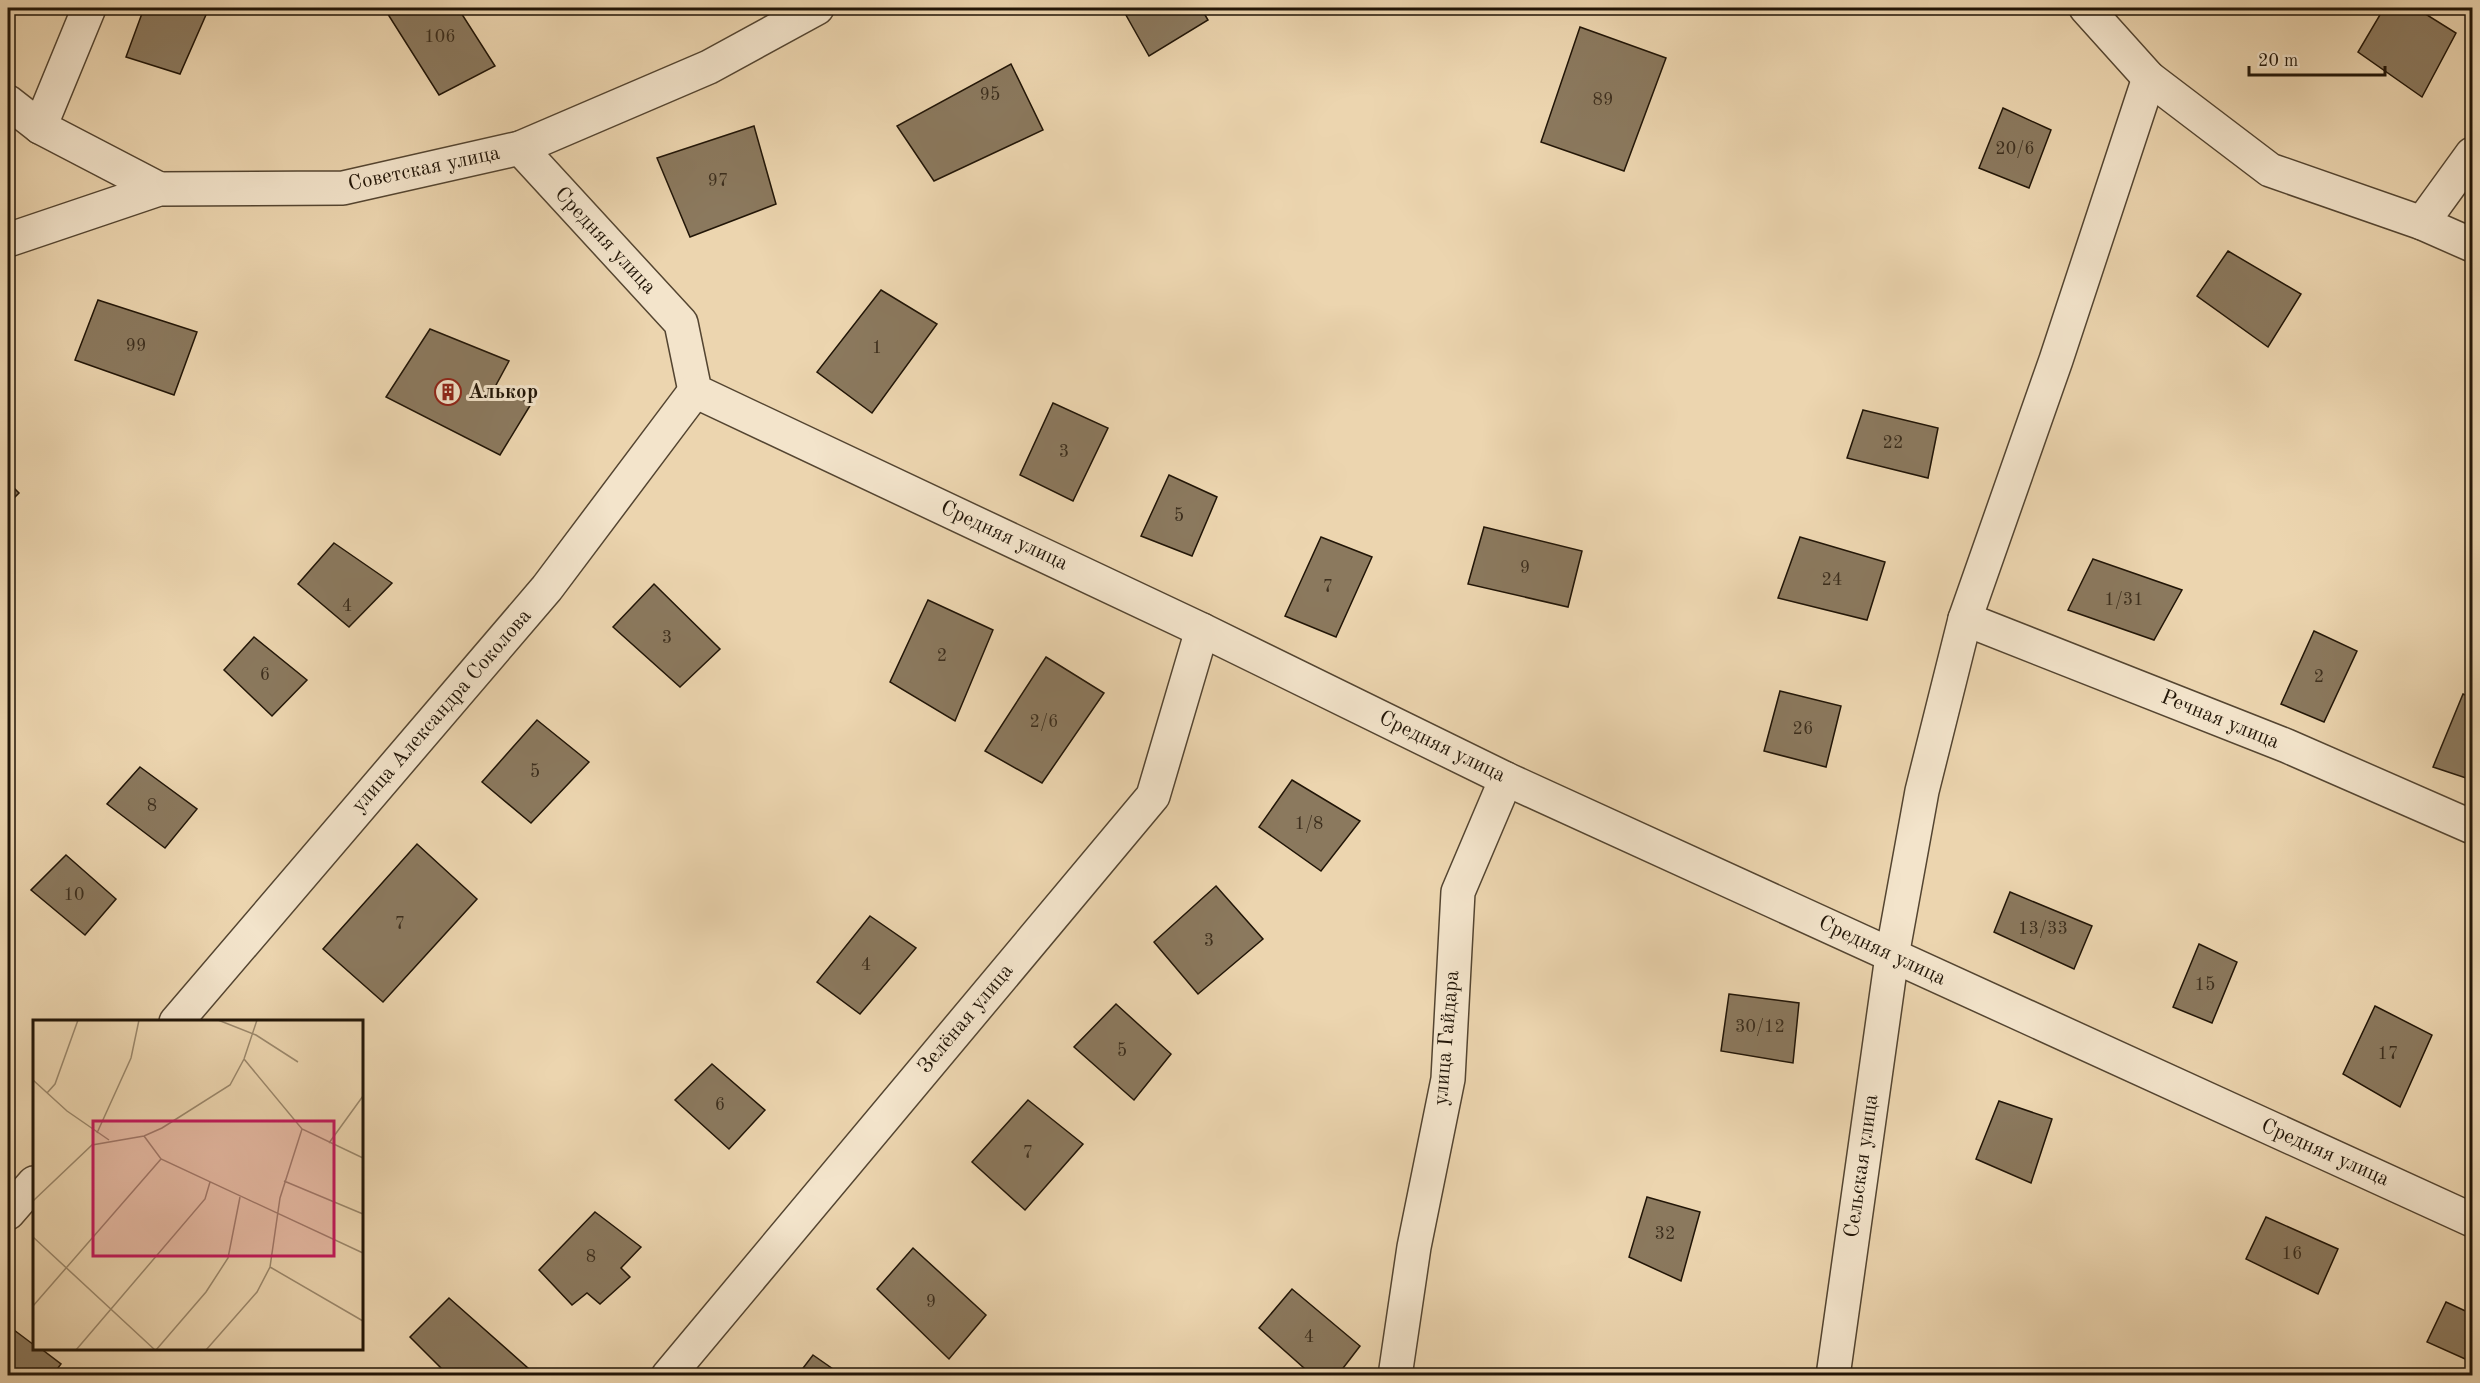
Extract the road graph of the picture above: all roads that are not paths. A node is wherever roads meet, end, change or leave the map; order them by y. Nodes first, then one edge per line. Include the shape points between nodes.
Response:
1 (89, 8) edge
2 (817, 8) edge
3 (2086, 8) edge
4 (2149, 78) junction
5 (8, 102) edge
6 (40, 127) junction
7 (520, 148) junction
8 (2472, 154) edge
9 (159, 189) junction
10 (2422, 223) junction
11 (8, 240) edge
12 (2472, 245) edge
13 (695, 391) junction
14 (1965, 619) junction
15 (1202, 630) junction
16 (1506, 779) junction
17 (2472, 828) edge
18 (1892, 956) junction
19 (178, 1020) edge
20 (33, 1184) edge
21 (8, 1213) edge
22 (2472, 1220) edge
23 (668, 1376) edge
24 (1395, 1376) edge
25 (1833, 1376) edge

1 - 6 street
2 - 7 street, Советская улица via 710,67
3 - 4 street
4 - 10 street via 2270,170
4 - 14 street, Сельская улица
5 - 6 street
6 - 9 street
7 - 9 street, Советская улица via 343,188
7 - 13 street, Средняя улица via 681,323
8 - 10 street
9 - 11 street, Советская улица
10 - 12 street
13 - 15 street, Средняя улица
13 - 19 street, улица Александра Соколова via 547,588
14 - 17 street, Речная улица via 2287,746
14 - 18 street, Сельская улица via 1922,791
15 - 16 street, Средняя улица
15 - 23 street, Зелёная улица via 1154,796
16 - 18 street, Средняя улица
16 - 24 street, улица Гайдара via 1458,892 1448,1078 1414,1247
18 - 22 street, Средняя улица
18 - 25 street, Сельская улица
20 - 21 street

